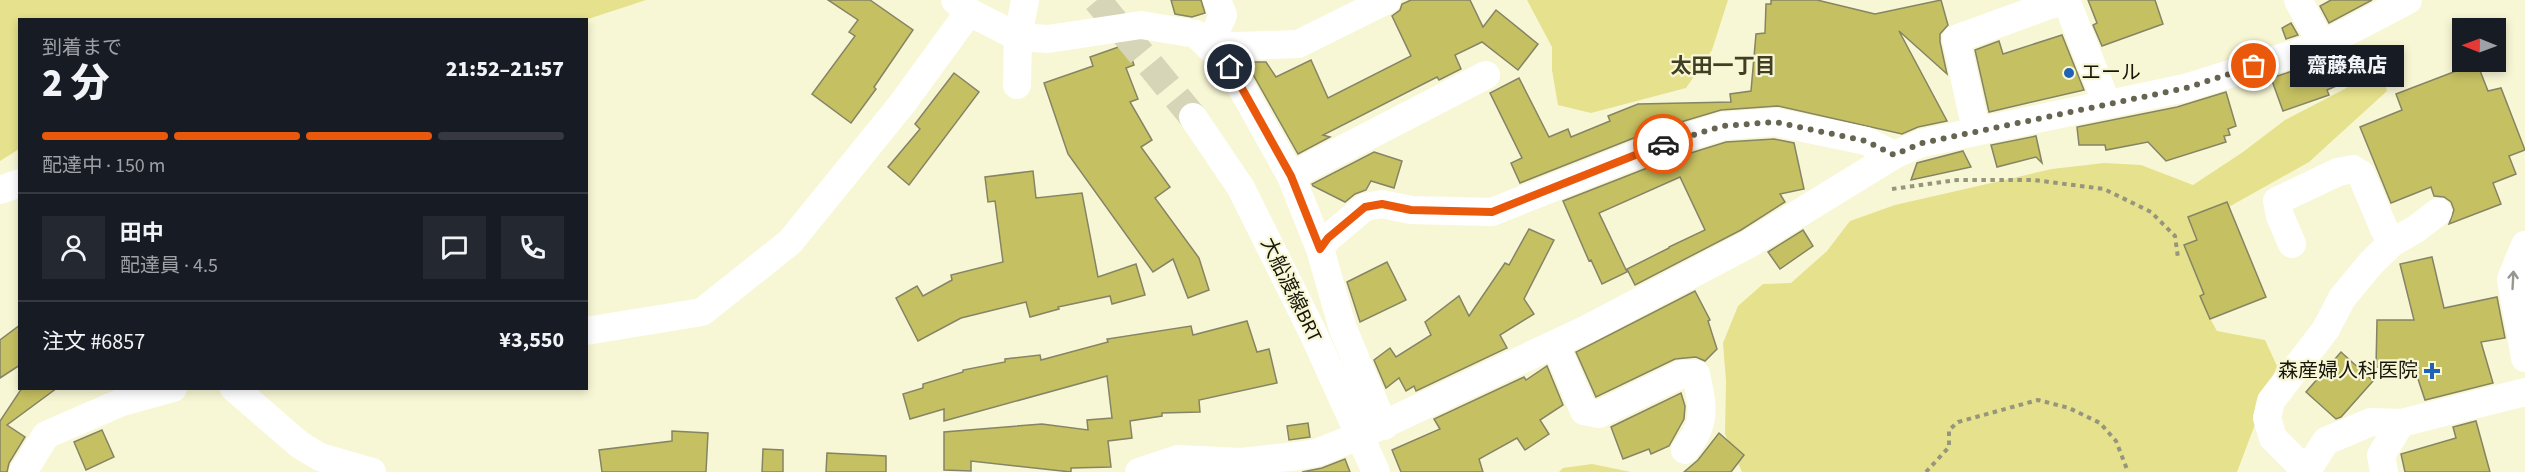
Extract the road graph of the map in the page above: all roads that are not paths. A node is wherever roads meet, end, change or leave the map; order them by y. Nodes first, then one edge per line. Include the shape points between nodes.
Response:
1 (1025, 0) edge
2 (1217, 0) edge
3 (1387, 0) edge
4 (2064, 0) edge
5 (2298, 0) edge
6 (2408, 0) edge
7 (962, 6) edge
8 (1018, 37) junction
9 (2322, 45) junction
10 (1209, 47) junction
11 (1486, 75) dead end
12 (1017, 85) dead end
13 (2107, 104) junction
14 (1193, 117) tunnel mouth
15 (1976, 130) junction
16 (1894, 155) junction
17 (1291, 176) junction
18 (18, 184) edge
19 (0, 190) edge
20 (2438, 212) dead end
21 (2393, 242) junction
22 (2292, 244) dead end
23 (2525, 245) edge
24 (1320, 249) junction
25 (588, 331) edge
26 (1555, 344) junction
27 (2525, 358) edge
28 (166, 390) edge
29 (236, 390) edge
30 (2525, 392) edge
31 (2401, 423) junction
32 (1371, 431) junction
33 (1685, 450) dead end
34 (23, 472) edge
35 (372, 472) edge
36 (1139, 472) edge
37 (1376, 472) edge
38 (2306, 472) edge
39 (2384, 472) edge

1 - 8 street
2 - 10 street via 1223,15
3 - 10 street via 1298,44
4 - 13 street
4 - 15 street via 1956,39
5 - 9 street
6 - 9 street
7 - 8 street
7 - 25 street via 902,104 790,242 702,312
8 - 10 street via 1048,39 1141,25 1196,34
8 - 12 street
9 - 13 street via 2186,88
10 - 17 street via 1230,67
11 - 17 street
13 - 15 street
14 - 32 street, 大船渡線BRT via 1241,188 1313,333
15 - 16 street via 1922,143
16 - 24 street via 1866,141 1775,122 1723,126 1660,146 1492,212 1411,210 1382,204 1365,207
16 - 26 street via 1749,244
17 - 24 street
18 - 19 street
20 - 21 street
21 - 22 street via 2361,174 2353,169 2338,172 2277,201
21 - 38 street via 2342,298 2326,329 2271,401 2267,418 2273,438
27 -> 23 street via 2511,279
24 - 32 street
26 - 32 street
26 - 33 street via 1584,411 1599,414 1682,374 1696,374 1703,420 1697,436
28 - 34 street via 122,402 46,435
29 - 35 street via 310,451
30 - 31 street
31 - 38 street via 2371,422 2326,441
31 - 39 street via 2381,455
32 - 36 street via 1316,453 1241,462 1178,459
32 - 37 street, 大船渡線BRT

